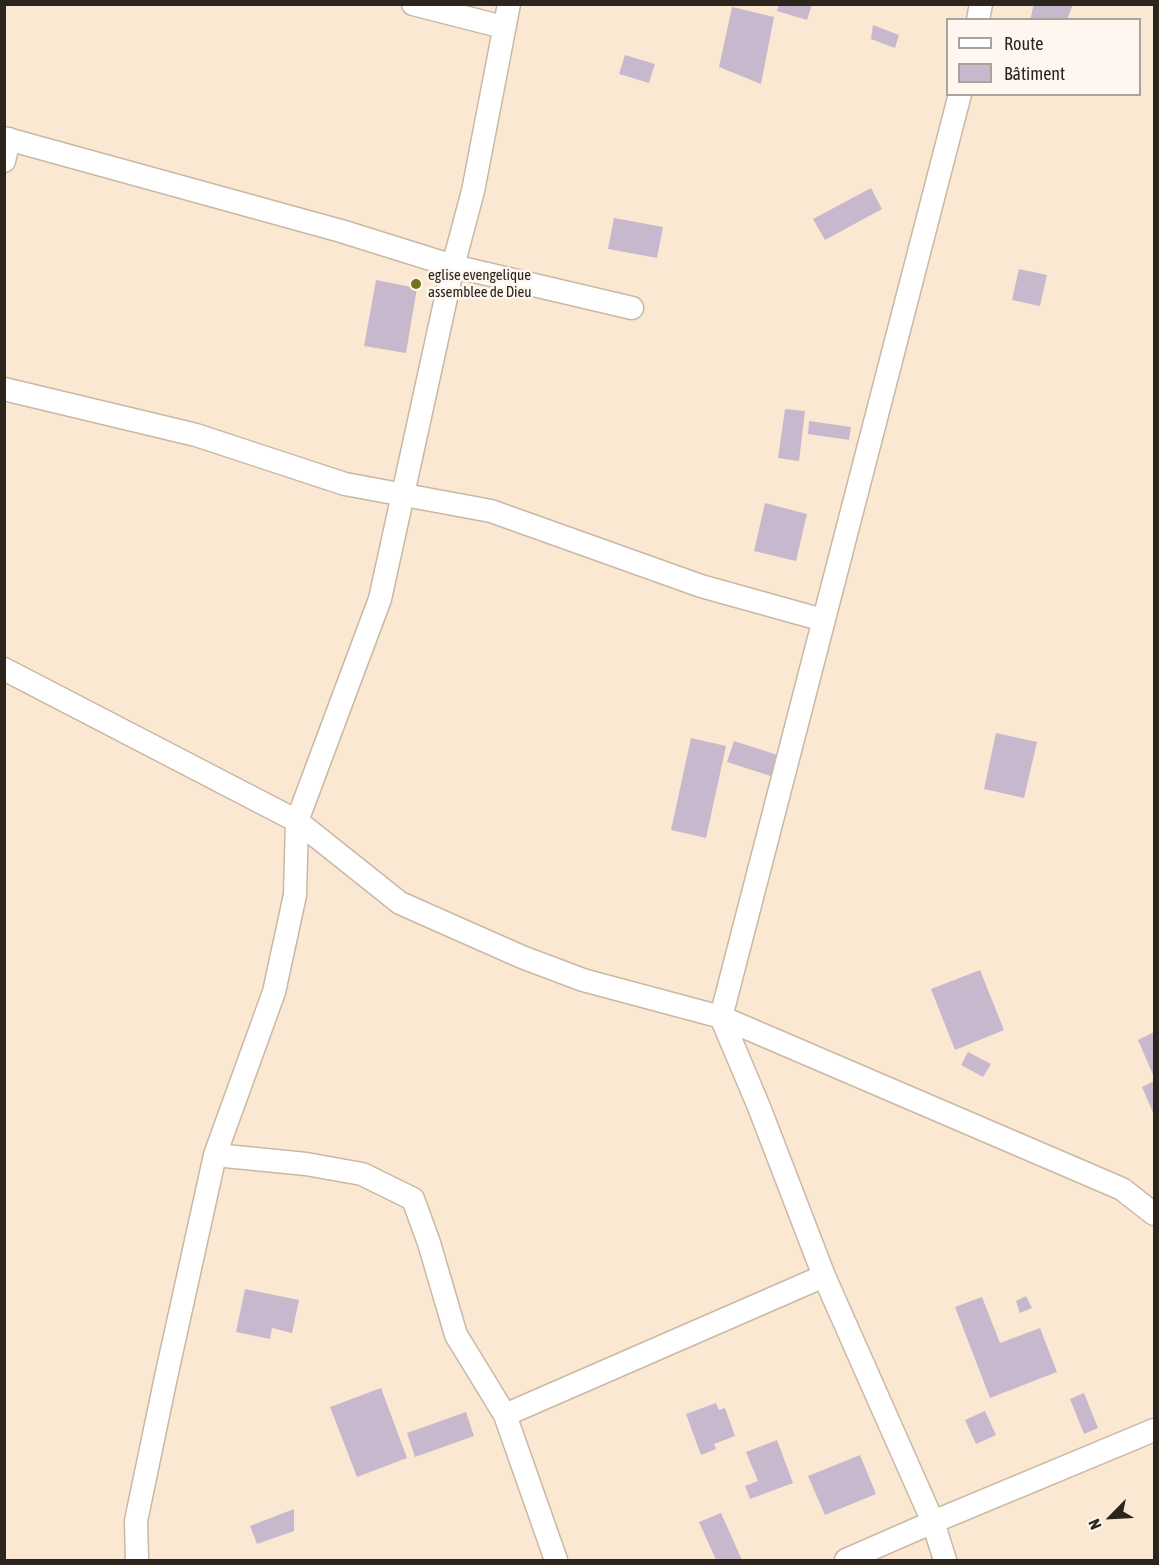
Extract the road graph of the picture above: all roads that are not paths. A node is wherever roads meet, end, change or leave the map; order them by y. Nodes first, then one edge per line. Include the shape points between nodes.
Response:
1 (413, 4) edge
2 (508, 4) edge
3 (503, 27) junction
4 (959, 96) edge
5 (7, 138) edge
6 (4, 161) edge
7 (453, 266) junction
8 (632, 308) dead end
9 (4, 389) edge
10 (402, 494) junction
11 (823, 620) junction
12 (4, 669) edge
13 (297, 821) junction
14 (721, 1017) junction
15 (215, 1155) junction
16 (1155, 1214) edge
17 (824, 1276) junction
18 (505, 1415) junction
19 (1155, 1430) edge
20 (933, 1522) junction
21 (137, 1560) edge
22 (556, 1560) edge
23 (846, 1560) edge
24 (945, 1560) edge

1 - 3 street
2 - 3 street
3 - 7 street via 473,191
4 - 11 street
5 - 6 street
5 - 7 street
7 - 8 street
7 - 10 street
9 - 10 street via 196,435 345,484
10 - 11 street via 491,511 701,586
10 - 13 street via 380,599
11 - 14 street
12 - 13 street
13 - 14 street via 400,903 583,980
13 - 15 street via 295,895 274,992
14 - 16 street via 1122,1190
14 - 17 street
15 - 18 street via 362,1174 413,1199 456,1335
15 - 21 street via 136,1521
17 - 18 street
17 - 20 street
18 - 22 street
19 - 20 street
20 - 23 street
20 - 24 street

